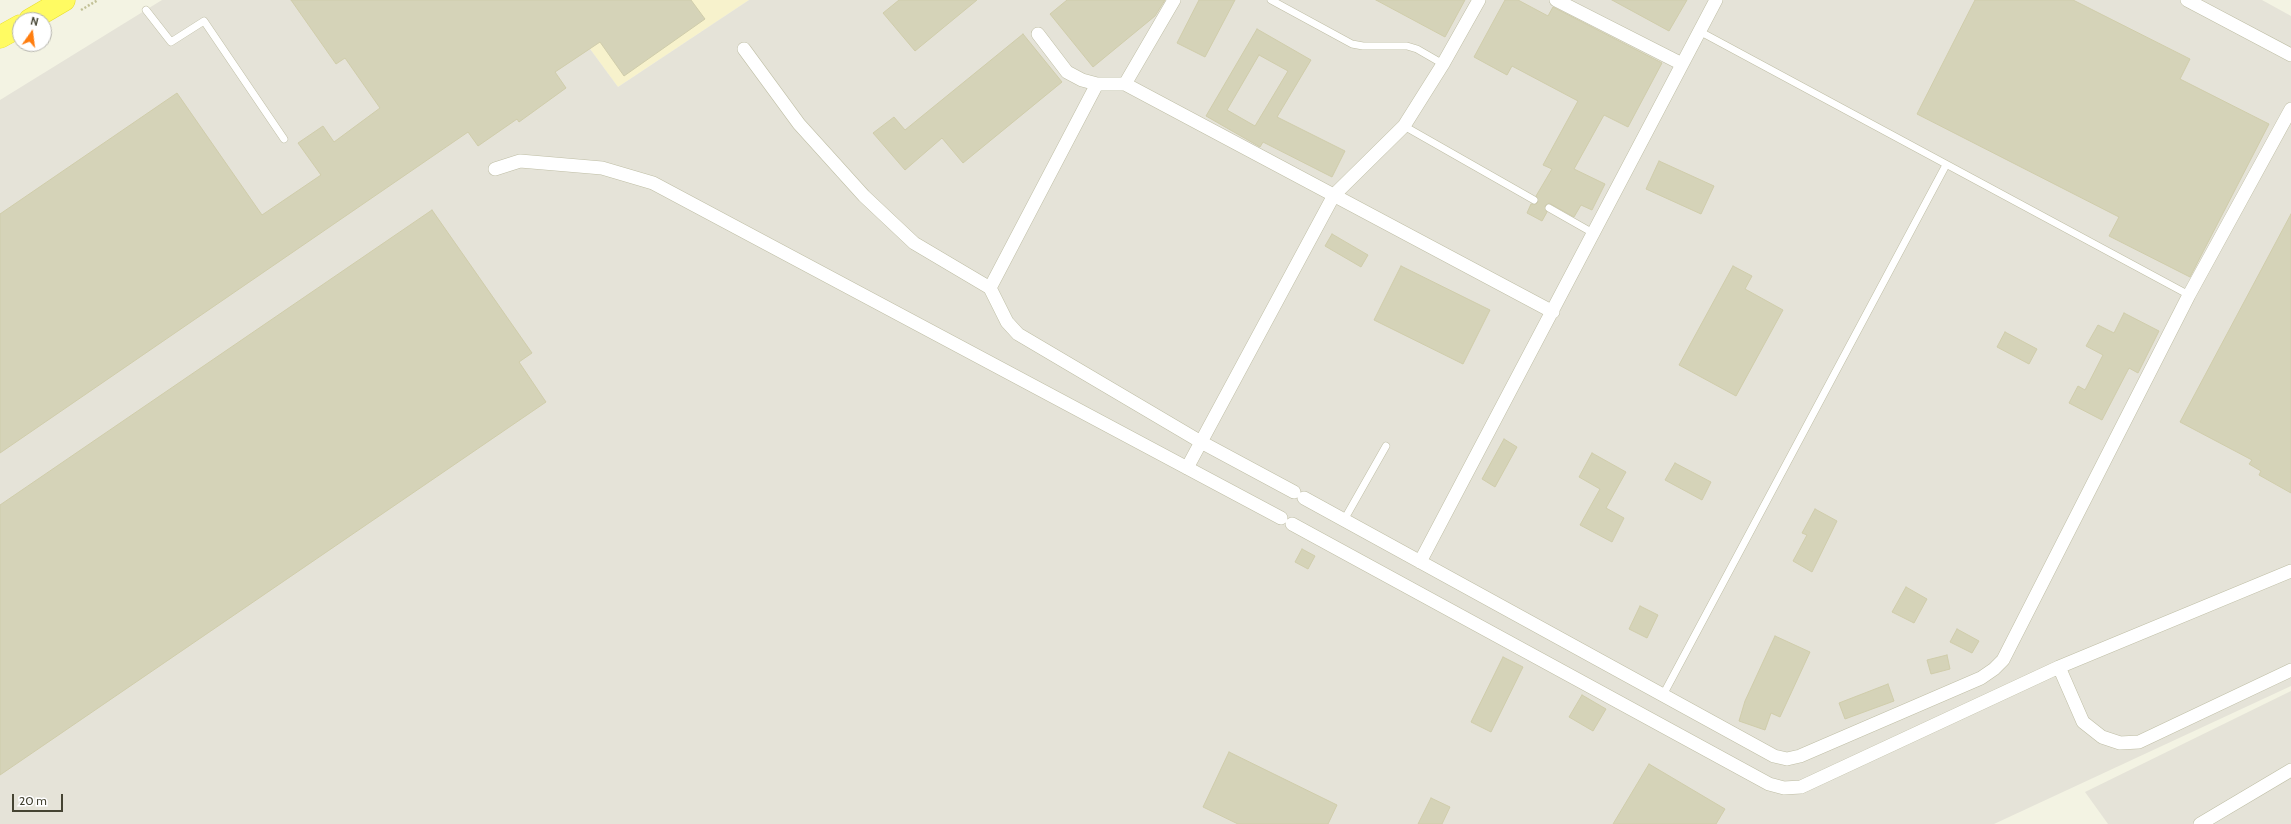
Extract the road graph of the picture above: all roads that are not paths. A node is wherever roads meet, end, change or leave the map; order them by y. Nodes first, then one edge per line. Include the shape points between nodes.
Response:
1 (64, 0) edge
2 (1174, 0) edge
3 (1271, 0) edge
4 (1479, 0) edge
5 (1556, 0) edge
6 (1716, 0) edge
7 (2187, 0) edge
8 (146, 10) dead end
9 (44, 12) edge
10 (12, 30) edge
11 (1699, 31) junction
12 (1038, 34) dead end
13 (0, 37) edge
14 (744, 49) dead end
15 (2291, 55) edge
16 (1443, 64) junction
17 (1682, 64) junction
18 (1097, 84) junction
19 (1125, 84) junction
20 (2291, 109) edge
21 (1404, 126) junction
22 (284, 139) dead end
23 (1946, 165) junction
24 (495, 169) dead end
25 (1334, 195) junction
26 (1534, 200) dead end
27 (1549, 208) dead end
28 (1593, 233) junction
29 (990, 288) junction
30 (2189, 295) junction
31 (1553, 312) junction
32 (1201, 442) junction
33 (1386, 446) dead end
34 (1187, 468) junction
35 (1344, 520) junction
36 (1420, 562) junction
37 (2291, 571) edge
38 (2059, 667) junction
39 (2291, 670) edge
40 (1663, 695) junction
41 (2291, 770) edge
42 (2200, 824) edge

1 - 9 highway
2 - 19 street
3 - 16 lane via 1352,44 1407,46
4 - 16 street
5 - 17 street
6 - 11 street
7 - 15 street
8 - 22 lane via 171,42 204,22
10 - 13 highway
11 - 17 street
11 - 23 lane
12 - 18 street via 1067,72
14 - 29 street via 799,124 864,196 914,243
16 - 21 street
17 - 28 street
18 - 19 street
18 - 29 street
19 - 25 street
20 - 30 street
21 - 25 street
21 - 26 lane
23 - 30 lane
23 - 40 lane
24 - 34 street via 520,161 602,168 653,183
25 - 31 street
25 - 32 street
27 - 28 lane
28 - 31 street
29 - 32 street via 1007,322 1018,334
30 - 40 street via 2002,660 1994,669 1981,678 1800,756 1787,759 1774,756
31 - 36 street
32 - 34 street
32 - 35 street
33 - 35 lane
34 - 38 street via 1769,784 1784,788 1801,787
35 - 36 street
36 - 40 street
37 - 38 street
38 - 39 street via 2083,722 2102,737 2120,743 2139,742
41 - 42 street

